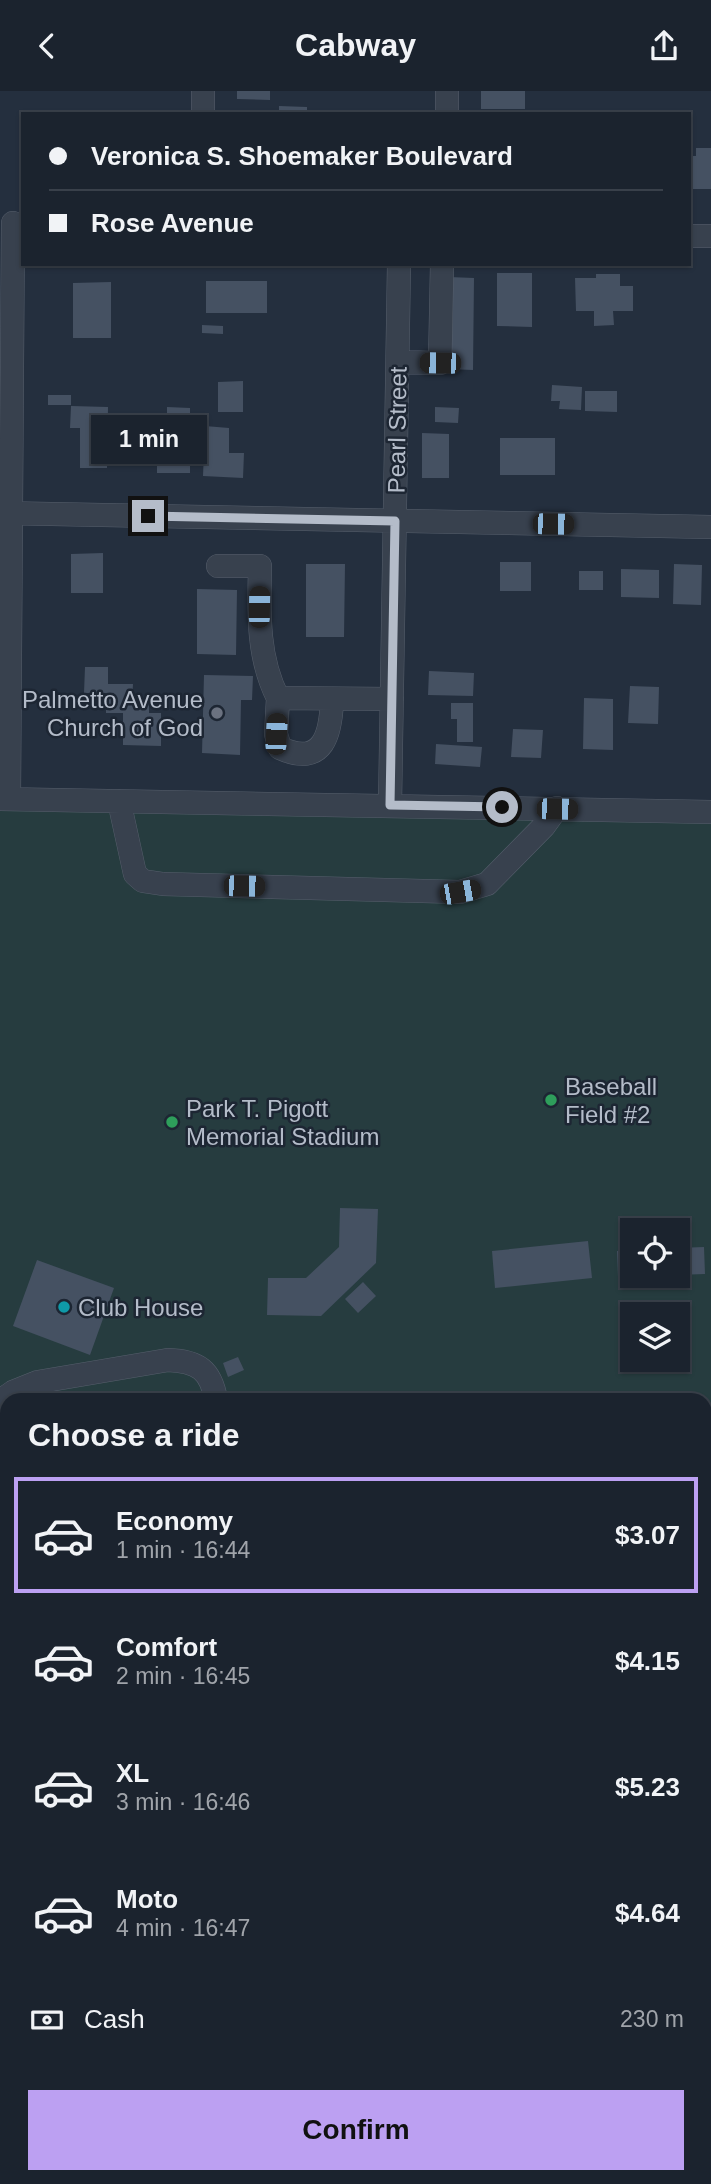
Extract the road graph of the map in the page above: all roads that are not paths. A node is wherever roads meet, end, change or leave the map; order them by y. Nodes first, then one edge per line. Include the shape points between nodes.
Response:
1 (203, 91) edge
2 (447, 91) edge
3 (203, 112) edge
4 (447, 112) edge
5 (12, 223) edge
6 (691, 236) edge
7 (711, 236) edge
8 (399, 266) edge
9 (442, 266) edge
10 (398, 362) junction
11 (5, 514) edge
12 (395, 521) junction
13 (711, 527) edge
14 (218, 566) dead end
15 (278, 698) junction
16 (331, 699) junction
17 (392, 699) junction
18 (4, 799) edge
19 (119, 801) junction
20 (390, 805) junction
21 (557, 809) junction
22 (711, 812) edge
23 (12, 1393) edge
24 (215, 1393) edge

1 - 3 street
2 - 4 street
5 - 11 street
6 - 7 street
8 - 10 street, Pearl Street
9 - 10 street via 440,363
10 - 12 street, Pearl Street
11 - 12 street
11 - 18 street
12 - 13 street
12 - 17 street, Pearl Street
14 - 15 street via 260,566 263,659
15 - 16 street
15 - 16 street via 276,734 279,748 288,752 317,749 328,738
16 - 17 street
17 - 20 street, Pearl Street
18 - 19 street
19 - 20 street
19 - 21 street via 135,874 143,881 460,892 486,884
20 - 21 street
21 - 22 street
23 - 24 street via 38,1383 168,1360 187,1361 202,1369

